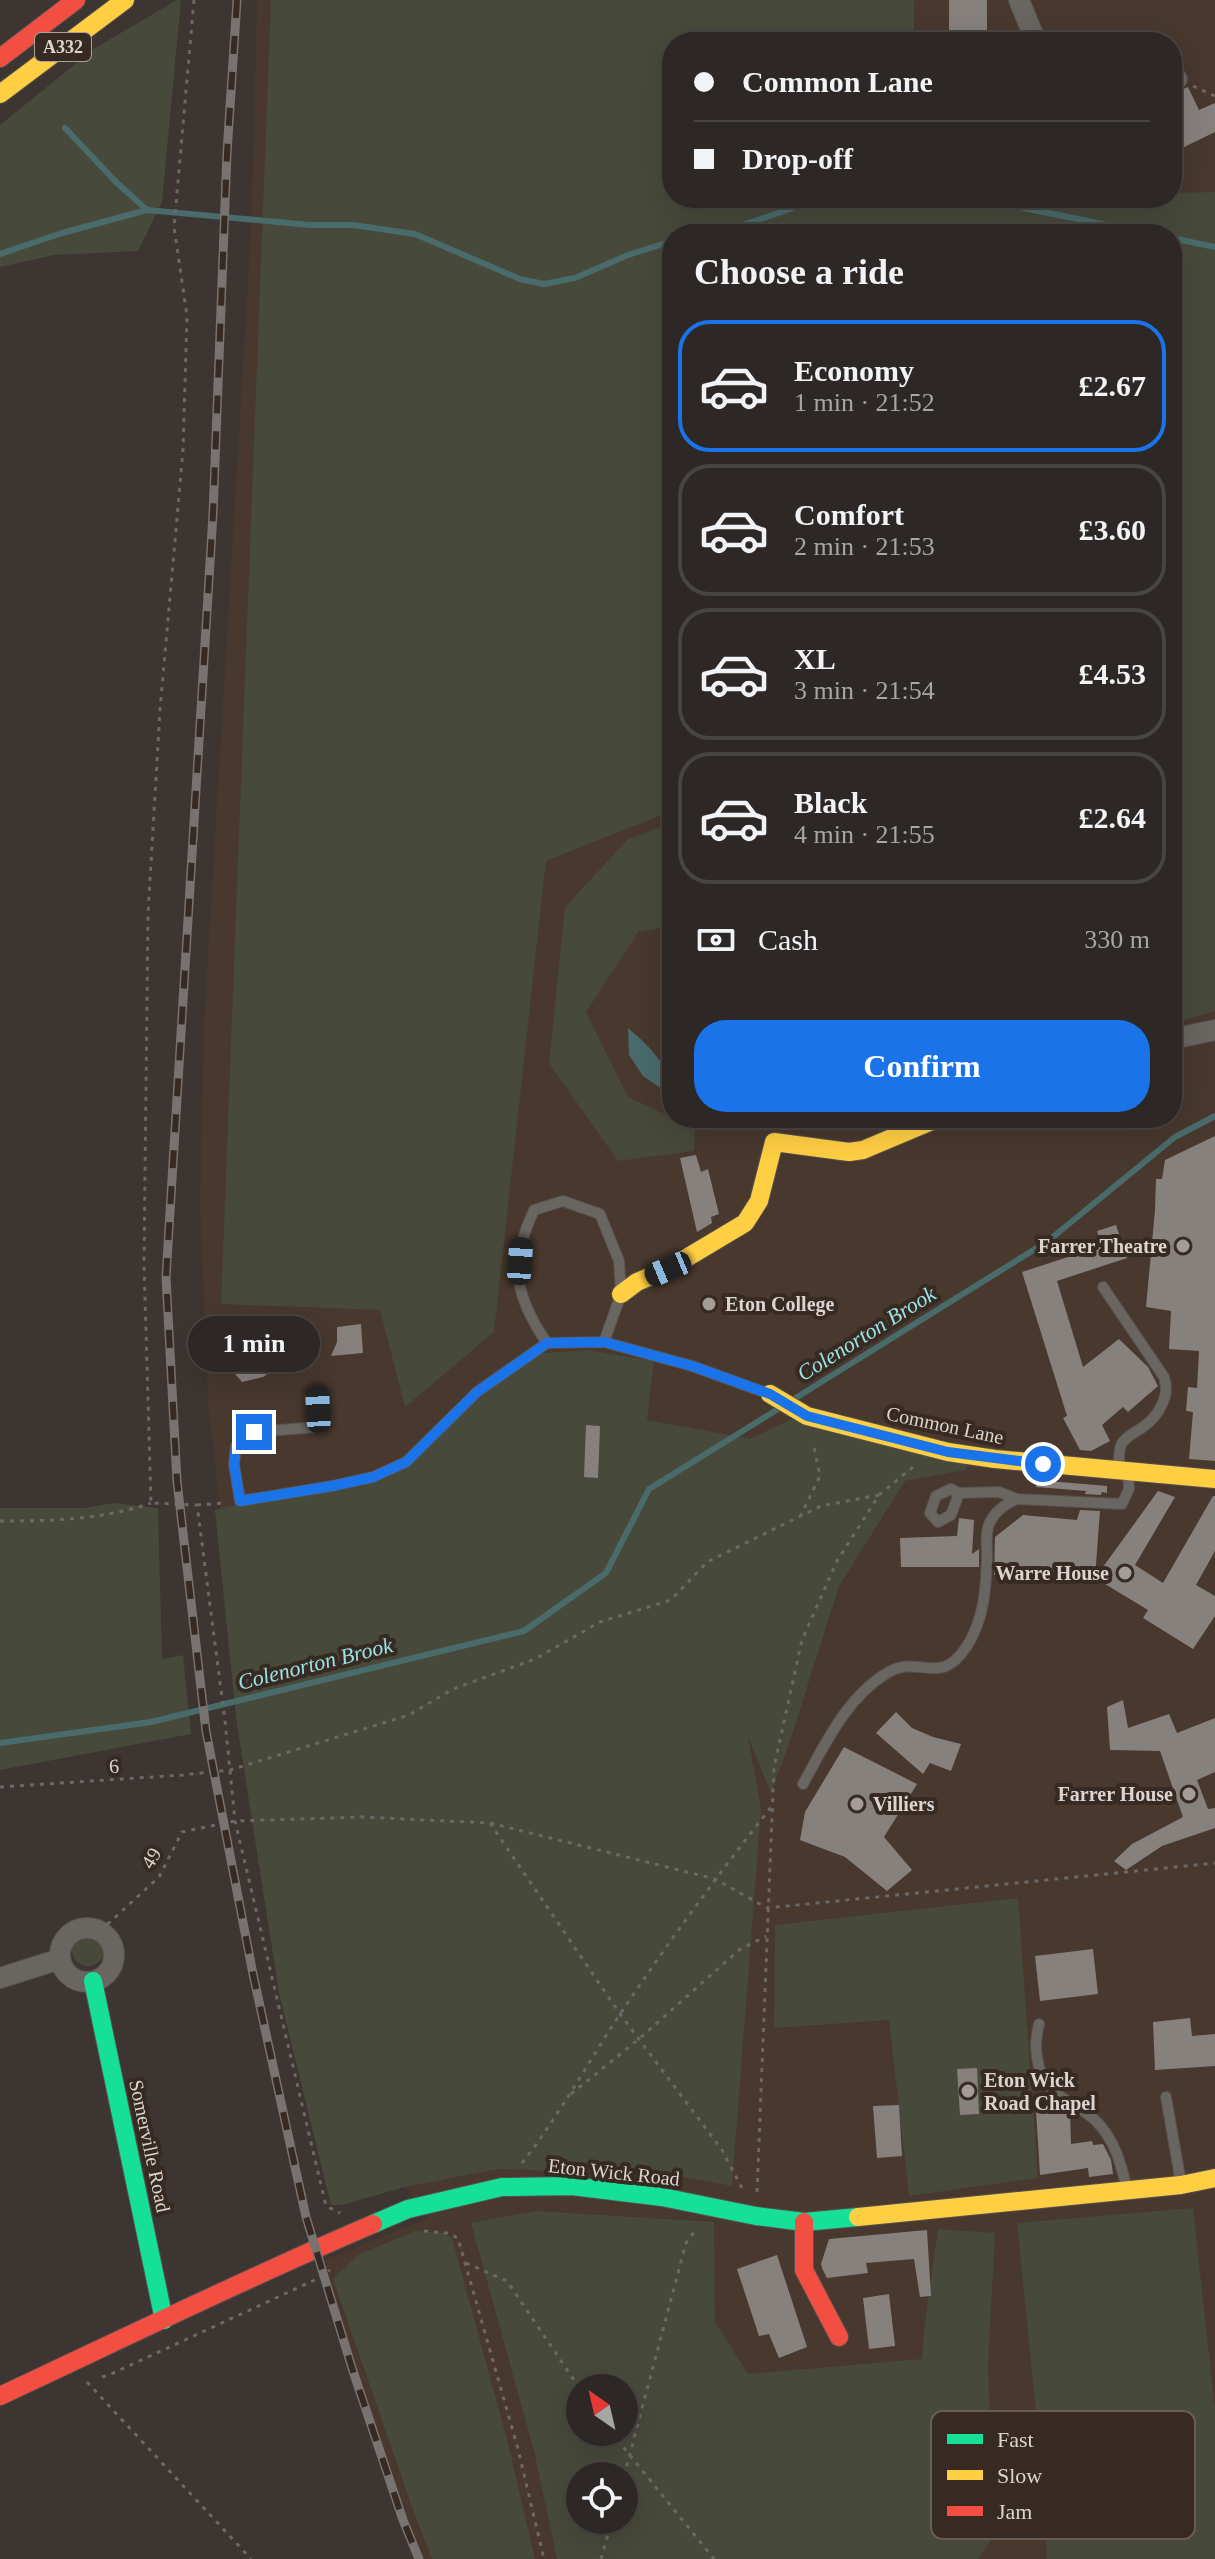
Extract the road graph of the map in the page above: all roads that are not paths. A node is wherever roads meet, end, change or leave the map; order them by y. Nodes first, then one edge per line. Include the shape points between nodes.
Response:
1 (76, 0) edge
2 (125, 0) edge
3 (1019, 0) edge
4 (1032, 32) edge
5 (0, 58) edge
6 (0, 94) edge
7 (1215, 1030) edge
8 (1182, 1037) edge
9 (915, 1128) edge
10 (1103, 1287) dead end
11 (621, 1294) junction
12 (604, 1342) junction
13 (547, 1343) junction
14 (317, 1391) dead end
15 (770, 1394) joint
16 (1123, 1471) junction
17 (1215, 1479) edge
18 (959, 1493) dead end
19 (1017, 1499) junction
20 (803, 1784) dead end
21 (60, 1959) junction
22 (0, 1978) edge
23 (93, 1981) junction
24 (1039, 2024) dead end
25 (1166, 2097) dead end
26 (1215, 2178) edge
27 (1181, 2185) junction
28 (1127, 2191) junction
29 (804, 2222) junction
30 (164, 2320) junction
31 (839, 2337) dead end
32 (0, 2396) edge

1 - 5 main road, A332
2 - 6 main road, A332
3 - 4 street
7 - 8 street
9 - 11 main road via 849,1152 774,1142 759,1201 745,1223
10 - 16 lane via 1167,1385 1158,1413 1120,1447
11 - 12 lane
11 - 13 lane via 619,1261 600,1214 563,1201 534,1210 522,1237 518,1285
12 - 13 lane
12 - 15 lane
13 - 14 lane via 477,1392 406,1462 373,1477 240,1501 236,1446 254,1432 318,1427
15 - 16 main road, Common Lane via 807,1416 948,1452
16 - 17 main road, Common Lane
16 - 19 lane via 1129,1489 1122,1504
18 - 19 lane via 999,1492
19 - 20 lane via 1003,1505 988,1524 986,1589 978,1628 965,1649 938,1670 896,1668 868,1688 845,1713
21 - 22 street
21 - 23 street via 76,1980
21 - 23 street via 70,1933 82,1928 100,1931 111,1941 114,1958 104,1976
23 - 30 main road, Somerville Road
24 - 28 lane via 1034,2044 1041,2076 1048,2089 1096,2121 1120,2156
25 - 27 lane
26 - 27 main road, Eton Wick Road
27 - 28 main road, Eton Wick Road
28 - 29 main road, Eton Wick Road
29 - 30 main road, Eton Wick Road via 572,2186 502,2187 408,2209
29 - 31 main road via 804,2270
30 - 32 main road, Eton Wick Road

